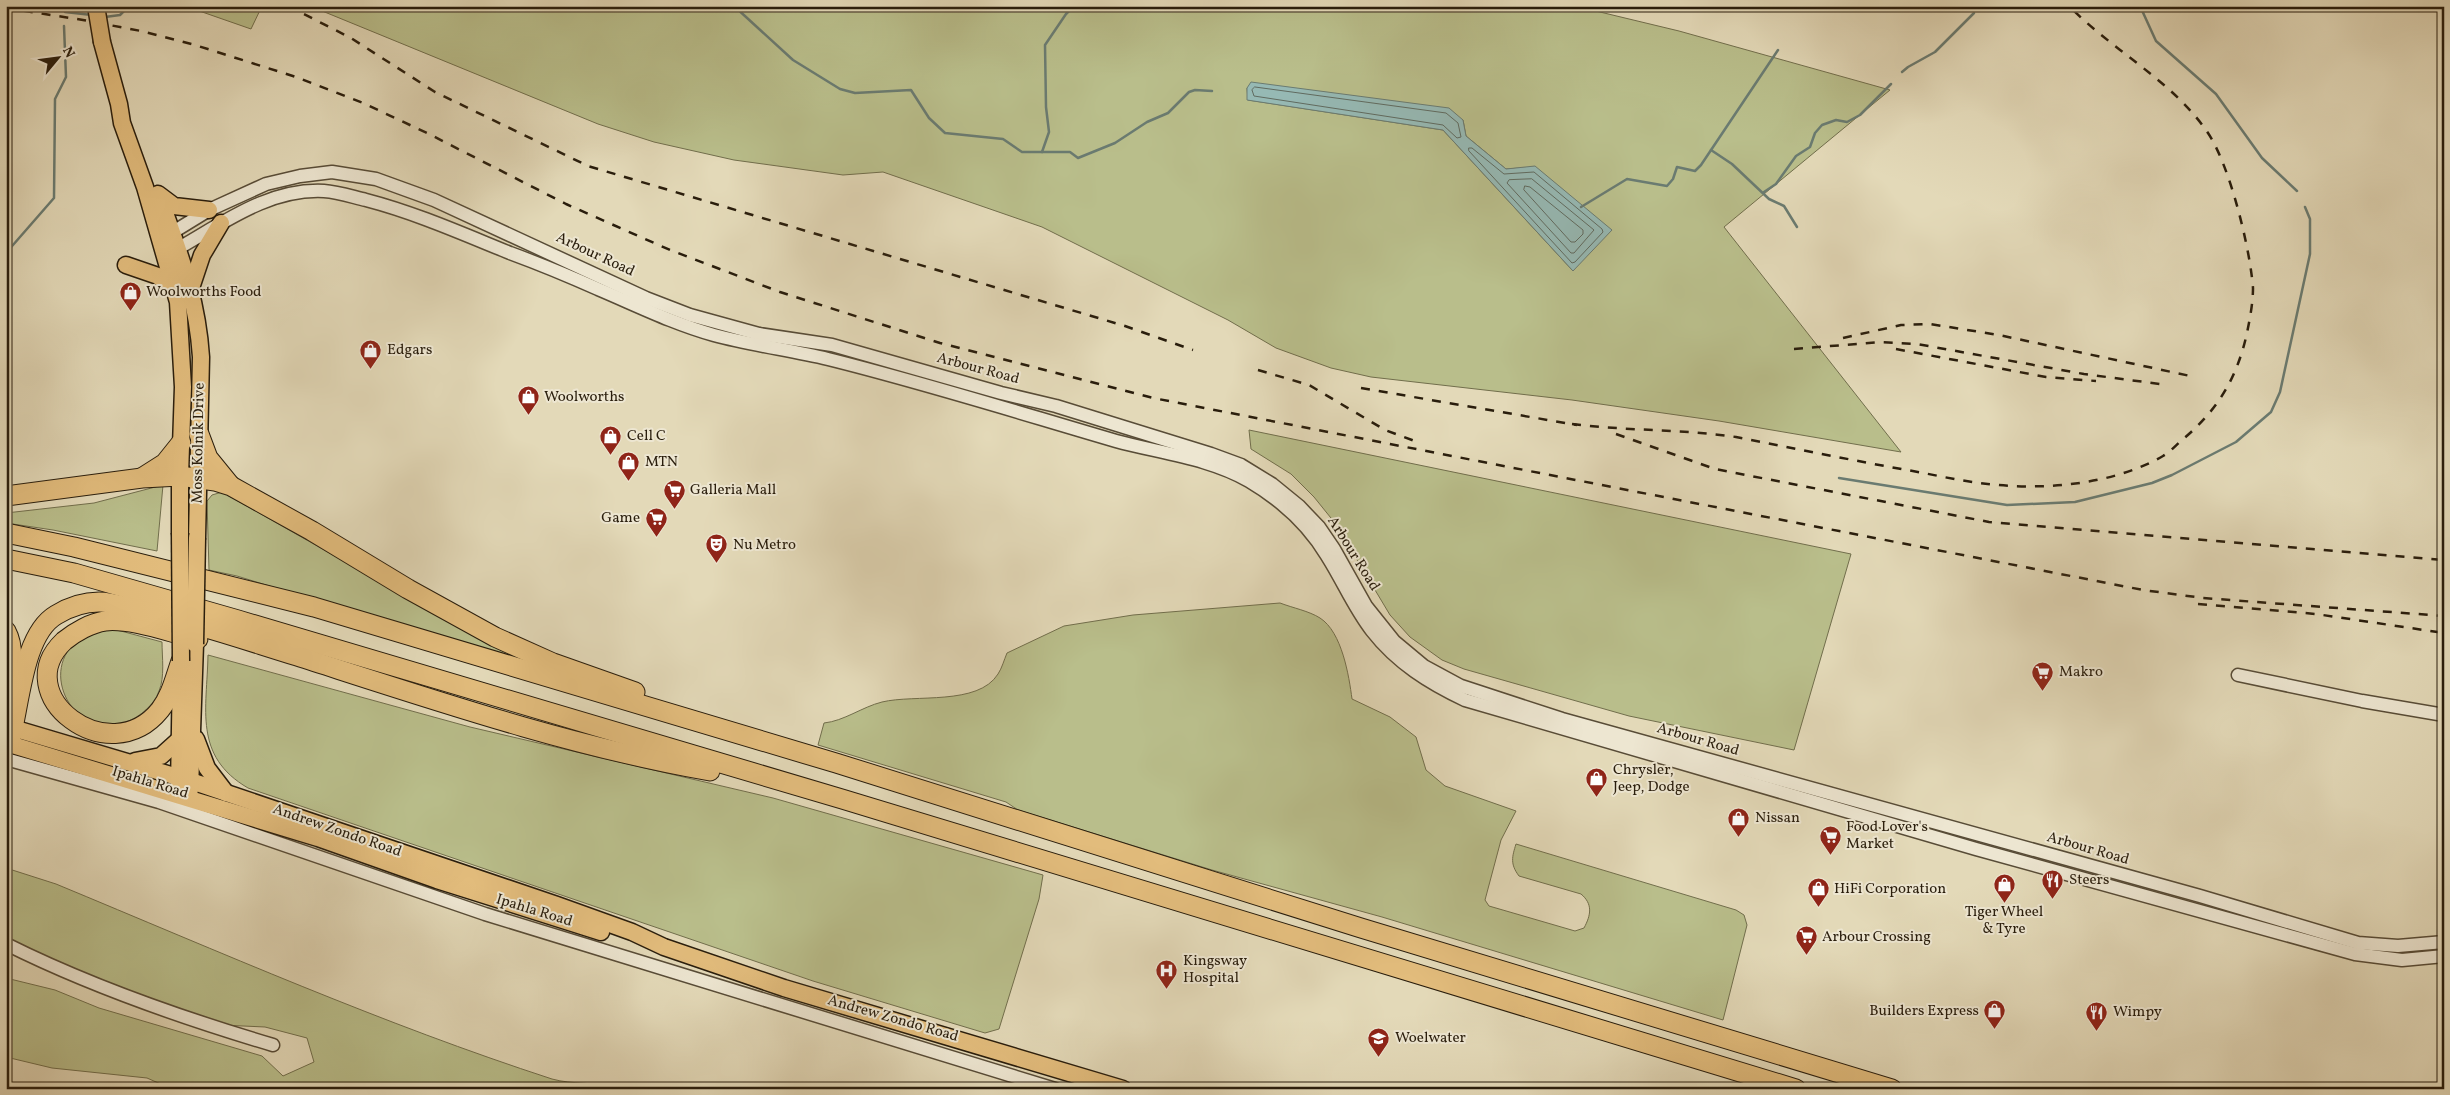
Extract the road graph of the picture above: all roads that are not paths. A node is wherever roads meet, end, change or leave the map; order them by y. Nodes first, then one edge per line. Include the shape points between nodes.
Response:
1 (96, 6) edge
2 (119, 104) junction
3 (158, 194) junction
4 (209, 210) junction
5 (221, 223) junction
6 (167, 236) junction
7 (172, 252) junction
8 (126, 265) dead end
9 (183, 291) junction
10 (644, 303) junction
11 (199, 434) junction
12 (181, 443) junction
13 (189, 477) junction
14 (142, 478) junction
15 (232, 486) junction
16 (6, 496) edge
17 (6, 533) edge
18 (6, 559) edge
19 (6, 630) edge
20 (183, 674) junction
21 (2238, 675) dead end
22 (7, 689) edge
23 (425, 697) junction
24 (193, 709) junction
25 (2444, 715) edge
26 (181, 738) junction
27 (8, 740) edge
28 (130, 762) junction
29 (836, 763) junction
30 (185, 779) junction
31 (800, 787) junction
32 (227, 794) junction
33 (184, 796) junction
34 (551, 918) junction
35 (2444, 942) edge
36 (6, 944) edge
37 (2444, 956) edge
38 (274, 1045) dead end
39 (1054, 1089) edge
40 (1123, 1089) edge
41 (1796, 1089) edge
42 (1892, 1089) edge

1 - 2 main road, Moss Kolnik Drive, bridge
2 - 3 main road, Moss Kolnik Drive
2 - 6 main road, Moss Kolnik Drive via 122,123
3 - 4 main road via 174,206
3 - 6 main road, Moss Kolnik Drive
4 - 6 street, Arbour Road
4 - 10 street, Arbour Road via 266,184 300,176 332,172 376,179 434,200
5 - 7 street, Arbour Road
5 - 9 main road
5 - 10 street, Arbour Road via 275,198 325,191 347,195 397,208
6 - 7 main road, Moss Kolnik Drive
7 - 9 main road, Moss Kolnik Drive
8 - 9 main road via 158,276
9 - 11 main road, Moss Kolnik Drive via 196,307 201,357
9 - 12 main road, Moss Kolnik Drive
10 - 35 street, Arbour Road via 759,334 832,345 1056,406 1241,465 1272,484 1320,527 1366,606 1394,642 1424,666 1461,686 1572,721 2358,943 2398,946
10 - 37 street, Arbour Road via 715,336 828,359 1221,468 1246,480 1291,512 1312,533 1356,607 1388,650 1436,687 1465,700 1986,852 2355,954 2402,960
11 - 13 main road, Moss Kolnik Drive
11 - 15 highway via 211,463
12 - 13 main road, Moss Kolnik Drive
12 - 14 highway via 165,463
13 - 14 highway
13 - 15 highway
13 - 20 main road, Moss Kolnik Drive, bridge via 180,533
13 - 20 main road, Moss Kolnik Drive, bridge via 197,538
14 - 16 highway
15 - 29 highway via 495,637 553,663
17 - 29 highway via 314,607
18 - 31 highway via 74,574 238,620
19 - 22 highway via 11,651
20 - 23 highway via 159,711 140,726 118,734 90,731 57,707 49,683 49,663 56,649 82,629 104,621 125,621
20 - 24 main road, Moss Kolnik Drive
20 - 26 main road, Moss Kolnik Drive
21 - 25 street
23 - 27 highway via 155,613 99,602 72,606 42,627 34,641
23 - 31 highway via 532,730 655,761
24 - 30 main road, Moss Kolnik Drive
24 - 32 main road via 203,760
26 - 28 main road via 161,756
26 - 30 main road, Moss Kolnik Drive
27 - 28 main road, Andrew Zondo Road
27 - 33 main road, Andrew Zondo Road
27 - 34 street, Ipahla Road via 159,802 485,914
28 - 30 main road, Andrew Zondo Road
29 - 42 highway via 1361,928
30 - 32 main road, Andrew Zondo Road
30 - 33 main road, Moss Kolnik Drive
31 - 41 highway
32 - 34 main road, Andrew Zondo Road
33 - 34 main road, Andrew Zondo Road
34 - 39 street, Ipahla Road via 692,979
34 - 40 main road, Andrew Zondo Road via 643,945 664,947 784,988
36 - 38 street via 120,994

